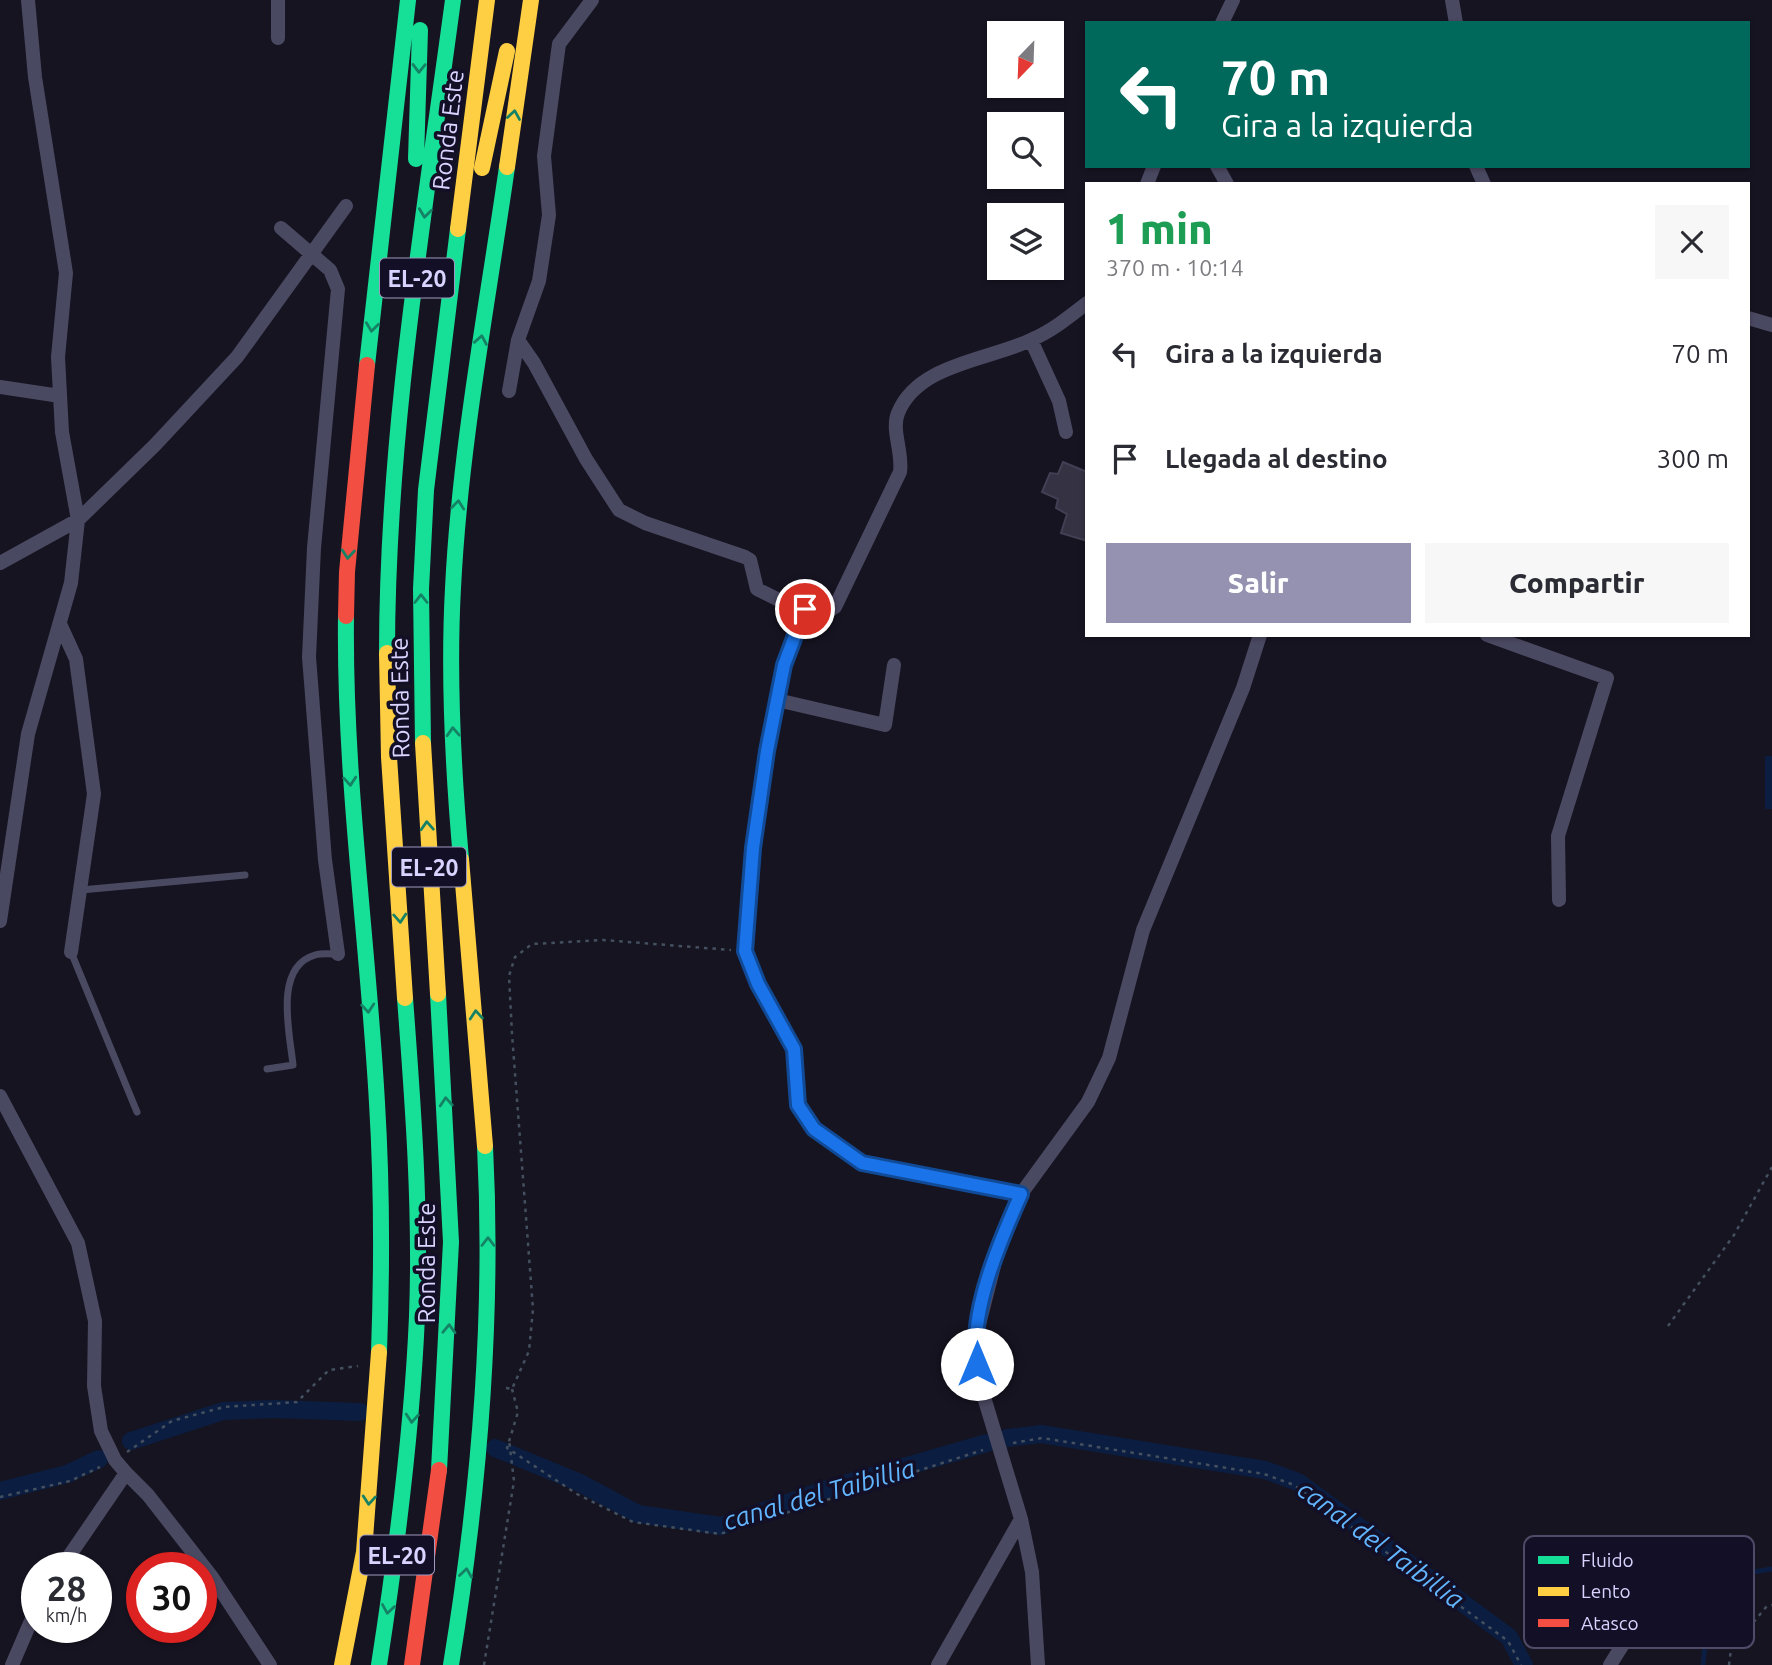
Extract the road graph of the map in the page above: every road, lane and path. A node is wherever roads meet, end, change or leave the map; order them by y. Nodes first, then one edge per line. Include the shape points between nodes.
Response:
1 (28, 0) edge
2 (278, 0) edge
3 (408, 0) edge
4 (421, 0) edge
5 (453, 0) edge
6 (487, 0) edge
7 (518, 0) edge
8 (531, 0) edge
9 (592, 0) edge
10 (1233, 0) edge
11 (1451, 0) edge
12 (1223, 21) edge
13 (1456, 21) edge
14 (278, 38) dead end
15 (346, 206) dead end
16 (281, 228) dead end
17 (311, 254) junction
18 (1085, 305) edge
19 (1750, 319) edge
20 (1772, 325) edge
21 (445, 336) junction
22 (518, 340) junction
23 (1031, 340) junction
24 (0, 387) edge
25 (509, 391) dead end
26 (60, 396) junction
27 (1066, 432) dead end
28 (78, 520) junction
29 (389, 556) junction
30 (0, 563) edge
31 (805, 609) junction
32 (60, 624) junction
33 (1259, 637) edge
34 (1493, 637) edge
35 (894, 665) dead end
36 (777, 700) junction
37 (245, 875) dead end
38 (80, 890) junction
39 (1559, 900) dead end
40 (0, 921) edge
41 (745, 951) junction
42 (71, 952) joint
43 (338, 954) joint
44 (267, 1069) dead end
45 (0, 1096) edge
46 (138, 1112) dead end
47 (1772, 1167) edge
48 (1021, 1194) junction
49 (1668, 1326) dead end
50 (359, 1366) dead end
51 (504, 1388) dead end
52 (512, 1389) junction
53 (509, 1440) junction
54 (1000, 1446) junction
55 (115, 1460) junction
56 (126, 1473) junction
57 (0, 1497) edge
58 (1021, 1519) junction
59 (72, 1552) edge
60 (1772, 1605) edge
61 (1754, 1622) edge
62 (21, 1643) edge
63 (1621, 1648) edge
64 (12, 1665) edge
65 (270, 1665) edge
66 (342, 1665) edge
67 (379, 1665) edge
68 (412, 1665) edge
69 (451, 1665) edge
70 (484, 1665) edge
71 (938, 1665) edge
72 (1038, 1665) edge
73 (1521, 1665) edge
74 (1610, 1665) edge

1 - 26 street via 35,77 66,273 58,357
2 - 14 street
3 -> 66 highway via 346,586 345,696 381,1201 375,1432 364,1552
4 -> 29 highway, EL-20 via 418,132 383,445
5 -> 29 highway, Ronda Este / EL-20 via 410,332
6 - 21 highway, Ronda Este / EL-20
7 - 21 highway, EL-20 via 464,275
69 -> 8 highway via 481,1459 488,1339 482,1088 454,759 451,605 469,408
9 - 22 street via 559,44 544,156 549,215 539,281
10 - 12 street
11 - 13 street
15 - 17 street
16 - 17 street
17 - 28 street via 237,357
17 - 43 street via 330,270 338,289 314,548 309,657 325,860
18 - 23 street
19 - 20 street
68 -> 21 highway, Ronda Este / EL-20 via 447,1398 451,1242 421,662 426,491
22 - 25 street
22 - 31 street via 619,510 750,559 757,589
23 - 27 street via 1059,401
23 - 31 street via 947,371 905,400 897,415 900,472 888,501 835,607 823,614
24 - 26 street
26 - 28 street
28 - 30 street
28 - 32 street via 71,583
29 -> 67 highway, Ronda Este / EL-20 via 388,724 417,1201 410,1444
31 - 36 street via 784,665
32 - 38 street via 76,659 94,794
32 - 40 street via 28,734
33 - 48 street via 1210,772 1143,930 1109,1058 1088,1102
34 - 39 street via 1608,678 1558,836
35 - 36 street via 885,725
36 - 41 street via 757,814
37 - 38 lane
38 - 42 street
41 - 48 street via 794,1049 798,1105 814,1129 862,1163
41 - 52 path via 603,940 532,944 515,957 509,976 510,1010 533,1309 530,1351
42 - 46 lane
43 - 44 lane via 315,955 297,966 287,992 293,1065
45 - 55 street via 78,1243 95,1321 94,1386 101,1431
47 - 49 path via 1734,1236
48 - 54 street via 1001,1238 974,1344 980,1384
50 - 55 path via 329,1370 297,1402 224,1407 173,1421
51 - 52 path
52 - 53 path via 518,1412
53 - 54 path via 506,1448 633,1522 720,1534
53 - 70 path via 514,1481
54 - 58 street
54 - 73 path via 1042,1438 1264,1474 1294,1485 1508,1641
55 - 56 street
55 - 57 path via 70,1481
56 - 59 street
56 - 65 street via 148,1494 212,1577
58 - 71 street
58 - 72 street via 1031,1572
60 - 61 path
62 - 64 street
63 - 74 street

